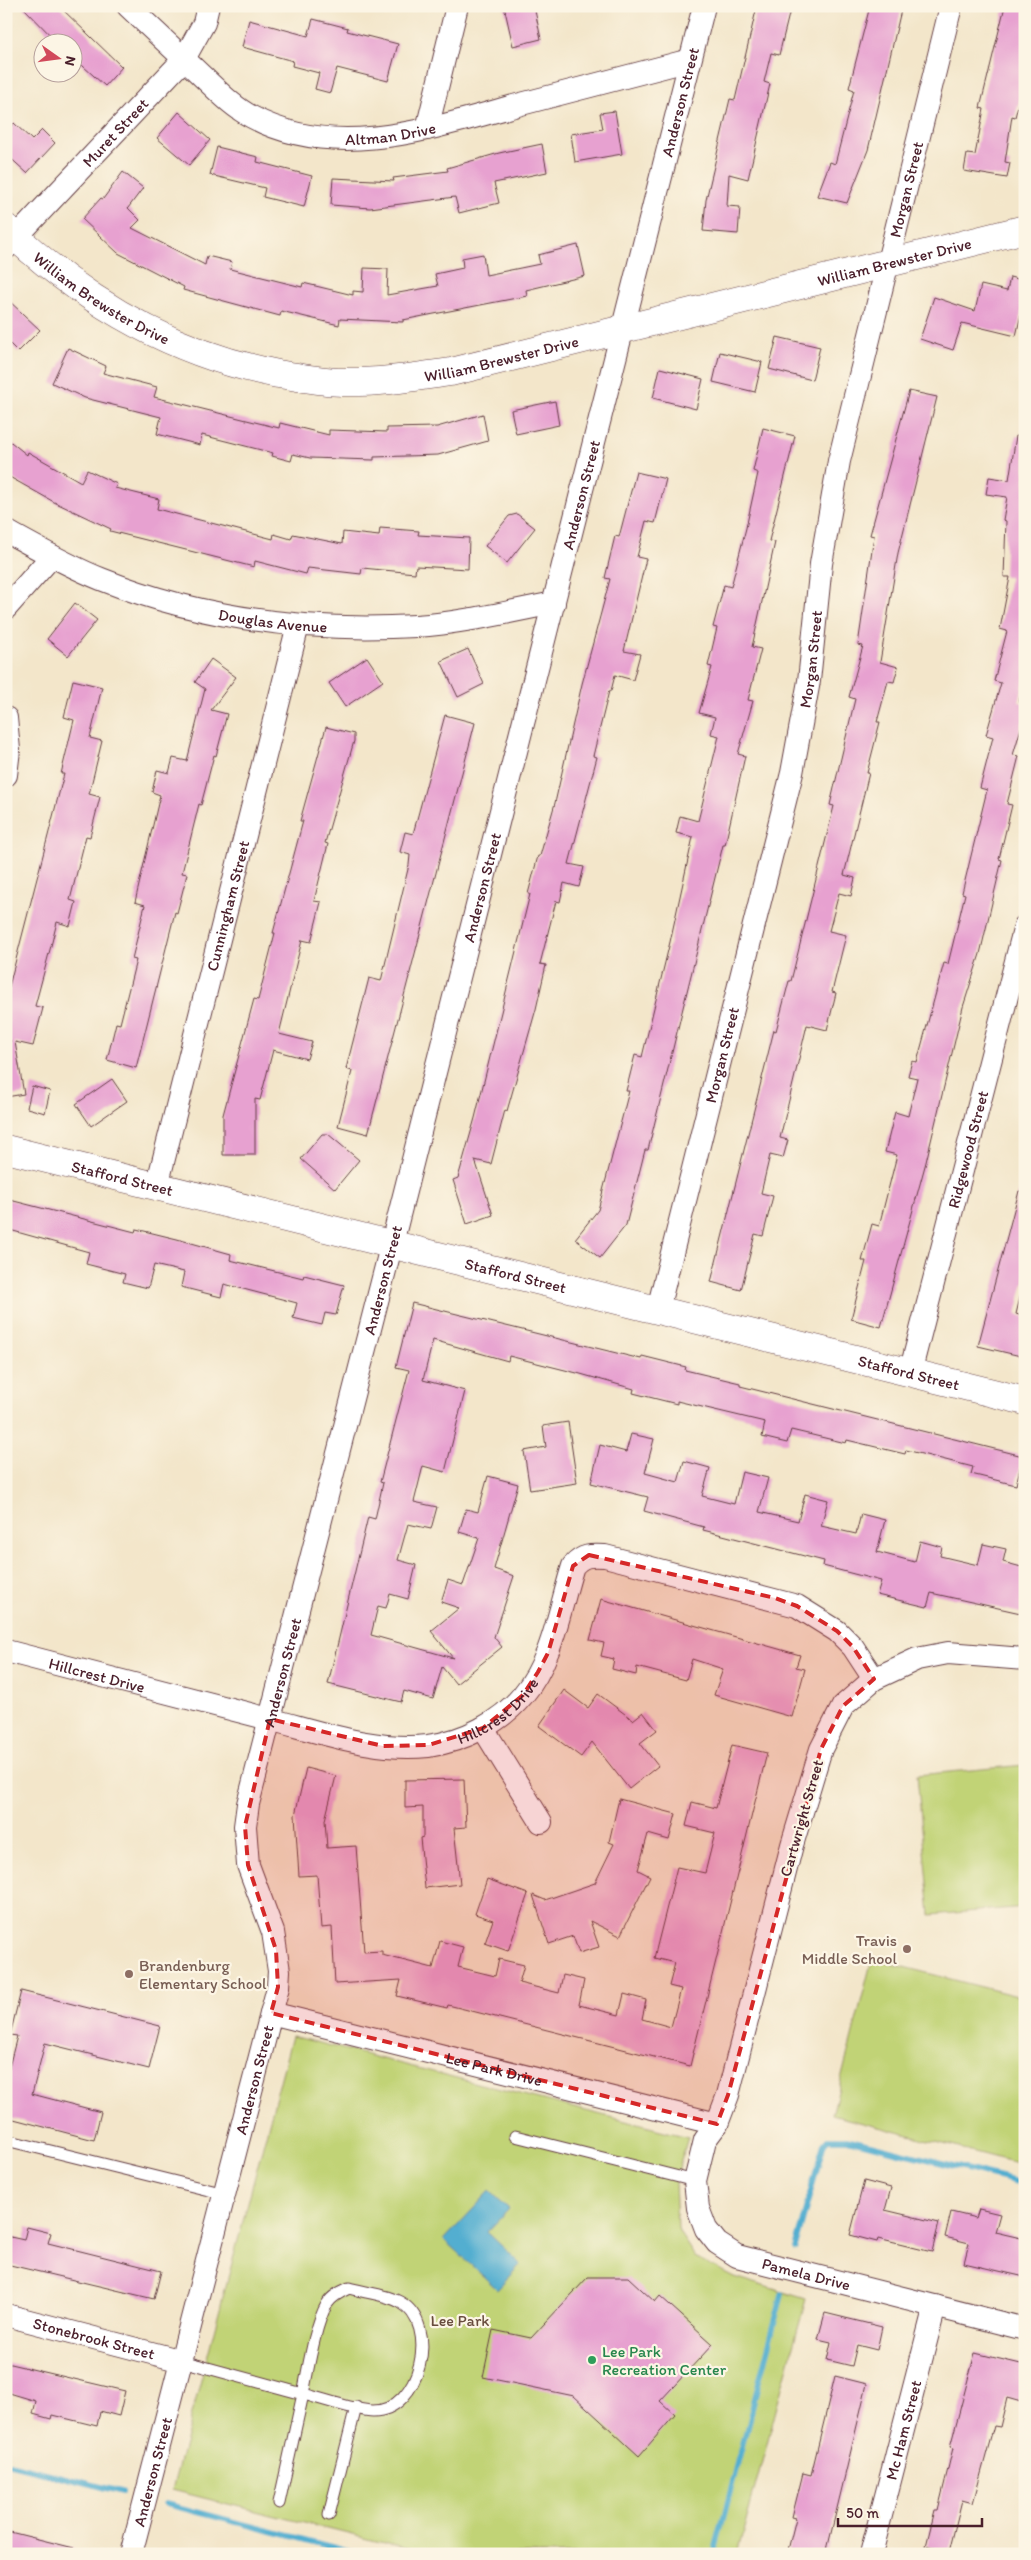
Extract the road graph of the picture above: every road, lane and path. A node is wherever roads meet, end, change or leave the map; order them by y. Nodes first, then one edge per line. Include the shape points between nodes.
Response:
1 (128, 6) edge
2 (208, 6) edge
3 (457, 6) edge
4 (704, 6) edge
5 (951, 6) edge
6 (184, 59) junction
7 (690, 60) junction
8 (427, 129) junction
9 (1025, 229) edge
10 (10, 238) edge
11 (887, 264) junction
12 (622, 330) junction
13 (6, 531) edge
14 (52, 556) junction
15 (554, 603) junction
16 (6, 608) edge
17 (298, 625) junction
18 (6, 718) edge
19 (6, 775) edge
20 (1025, 926) edge
21 (6, 1149) edge
22 (157, 1186) junction
23 (392, 1243) junction
24 (658, 1310) junction
25 (910, 1373) junction
26 (1025, 1401) edge
27 (6, 1651) edge
28 (1025, 1659) edge
29 (874, 1679) junction
30 (270, 1719) junction
31 (483, 1728) junction
32 (541, 1822) dead end
33 (271, 2013) junction
34 (717, 2124) junction
35 (515, 2136) dead end
36 (6, 2140) edge
37 (694, 2180) junction
38 (225, 2194) junction
39 (934, 2306) junction
40 (6, 2315) edge
41 (1025, 2329) edge
42 (182, 2361) junction
43 (303, 2394) junction
44 (356, 2407) junction
45 (278, 2503) dead end
46 (329, 2515) dead end
47 (131, 2554) edge
48 (871, 2554) edge

1 - 6 street, Altman Drive
2 - 6 street, Muret Street via 204,23
3 - 8 street
4 - 7 street, Anderson Street
5 - 11 street, Morgan Street
6 - 8 street, Altman Drive via 230,103 280,129 348,140
6 - 10 street, Muret Street
7 - 8 street, Altman Drive
7 - 12 street, Anderson Street
9 - 11 street, William Brewster Drive
10 - 12 street, William Brewster Drive via 78,289 142,328 242,367 297,377 340,382 451,372
11 - 12 street, William Brewster Drive
11 - 24 street, Morgan Street via 832,500 821,564 810,681 792,773
12 - 15 street, Anderson Street
13 - 14 street, Douglas Avenue
14 - 16 street
14 - 17 street, Douglas Avenue via 100,579 155,598 219,614
15 - 17 street, Douglas Avenue via 416,626
15 - 23 street, Anderson Street
17 - 22 street, Cunningham Street
18 - 19 street via 9,750
20 - 25 street, Ridgewood Street
21 - 22 street, Stafford Street
22 - 23 street, Stafford Street
23 - 24 street, Stafford Street
23 - 30 street, Anderson Street
24 - 25 street, Stafford Street
25 - 26 street, Stafford Street
27 - 30 street, Hillcrest Drive
28 - 29 street, Cartwright Street via 948,1652 917,1659
29 - 31 street, Hillcrest Drive via 854,1647 837,1631 797,1606 605,1556 589,1555 581,1557 573,1566 548,1653 538,1672 523,1695
29 - 34 street, Cartwright Street via 843,1706 821,1749 792,1845 728,2096
30 - 31 street, Hillcrest Drive via 383,1746 429,1746 458,1739
30 - 33 street, Anderson Street via 245,1826 248,1865 273,1932 276,1950 278,1987
31 - 32 street
33 - 34 street, Lee Park Drive
33 - 38 street, Anderson Street
34 - 37 street, Pamela Drive via 705,2140
35 - 37 lane
36 - 38 lane
37 - 39 street, Pamela Drive via 698,2208 706,2229 717,2243 738,2256
38 - 42 street, Anderson Street
39 - 41 street, Pamela Drive
39 - 48 street, Mc Ham Street
40 - 42 street, Stonebrook Street
42 - 43 lane
42 - 47 street, Anderson Street
43 - 44 lane
43 - 44 lane via 322,2315 336,2294 349,2288 401,2302 422,2331 423,2345 413,2383 402,2400 389,2408 373,2411
43 - 45 lane
44 - 46 lane

